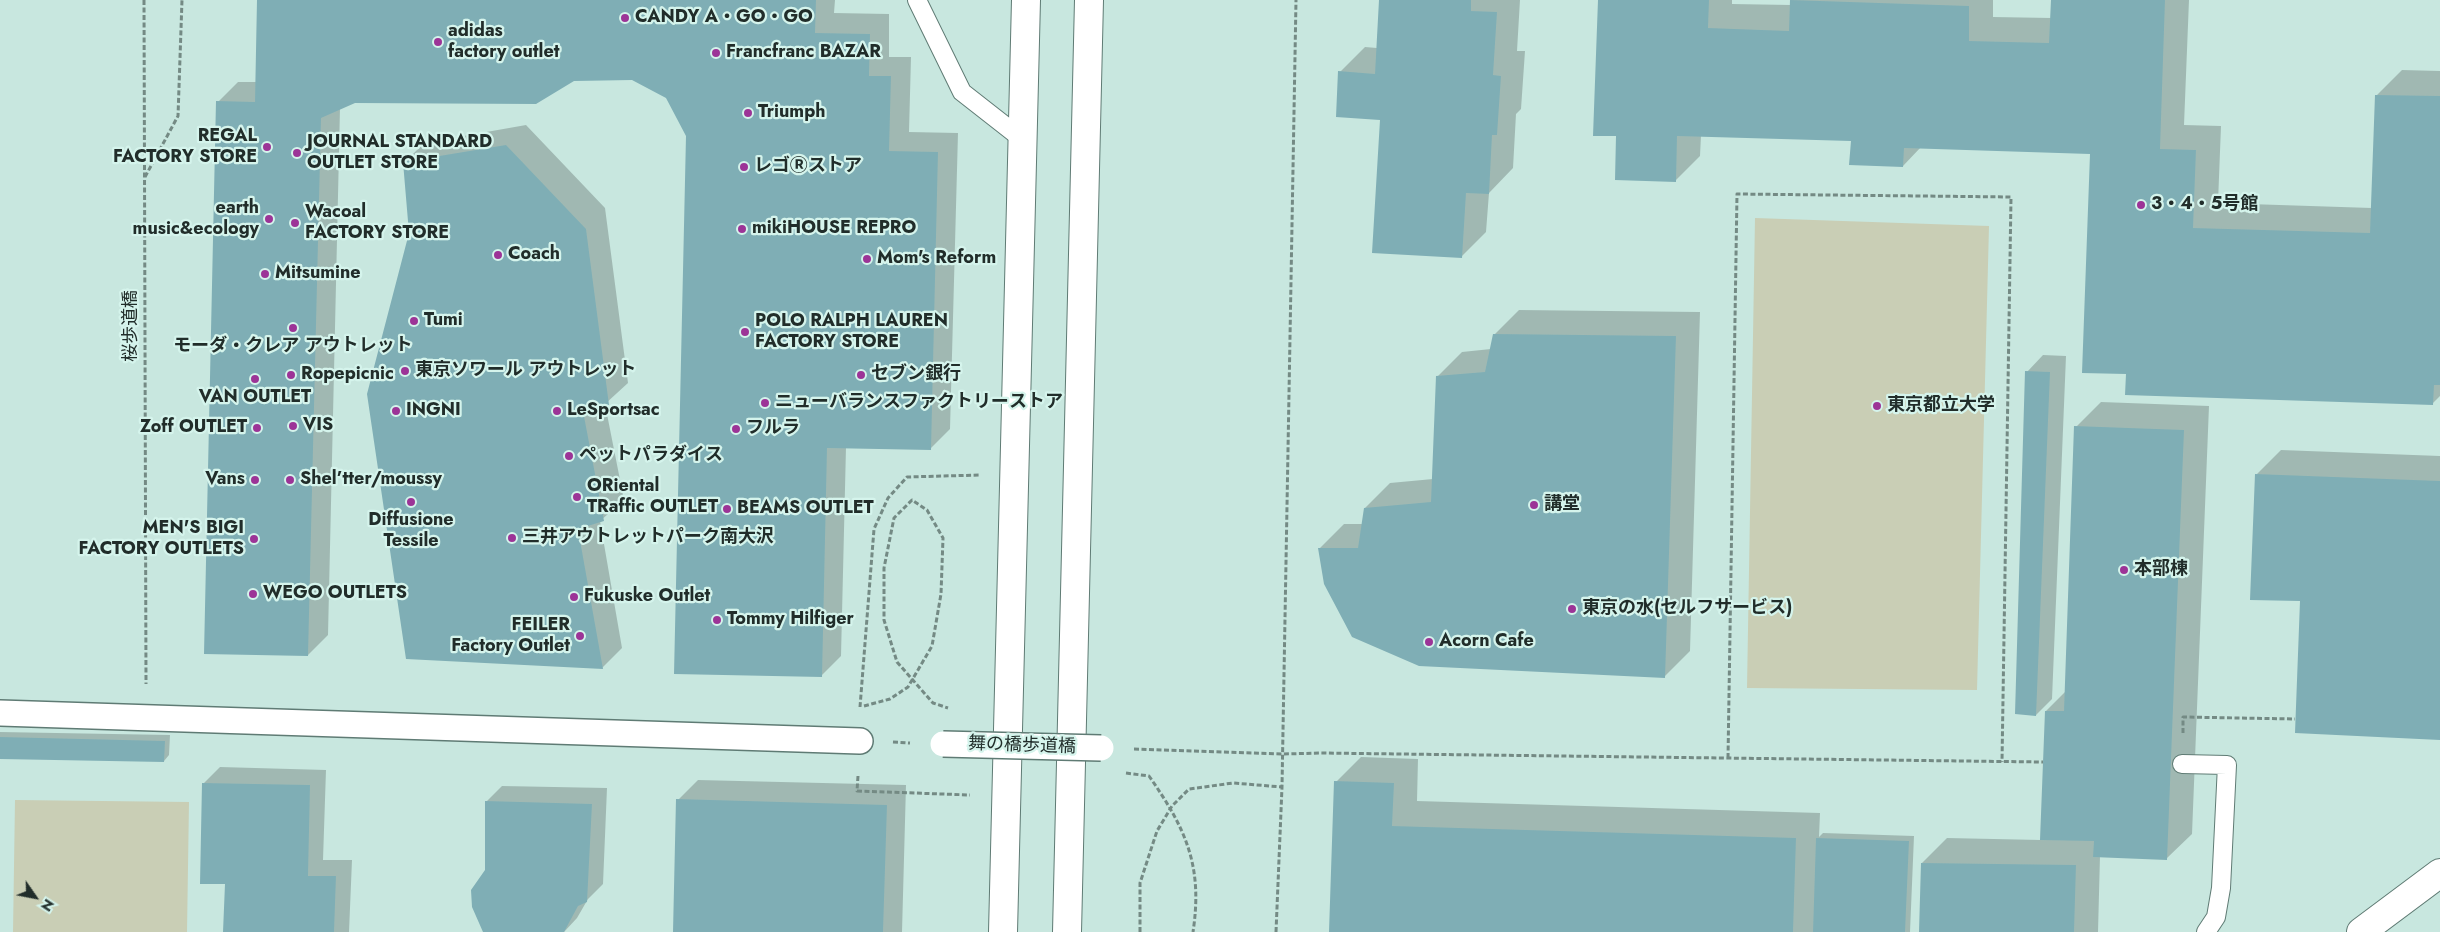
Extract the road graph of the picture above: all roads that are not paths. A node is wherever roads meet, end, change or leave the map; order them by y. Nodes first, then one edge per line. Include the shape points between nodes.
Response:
1 (918, 0) edge
2 (1026, 0) edge
3 (1089, 0) edge
4 (1022, 139) junction
5 (0, 714) edge
6 (860, 741) road end
7 (953, 744) road end
8 (1101, 748) road end
9 (2182, 764) road end
10 (2440, 873) edge
11 (1003, 932) edge
12 (1067, 932) edge
13 (2206, 932) edge
14 (2361, 932) edge

1 - 4 lane via 962,92
2 - 4 street
3 - 12 street
4 - 11 street
5 - 6 street
7 - 8 street, 舞の橋歩道橋, bridge
9 - 13 lane via 2227,765 2221,888 2216,917
10 - 14 street

